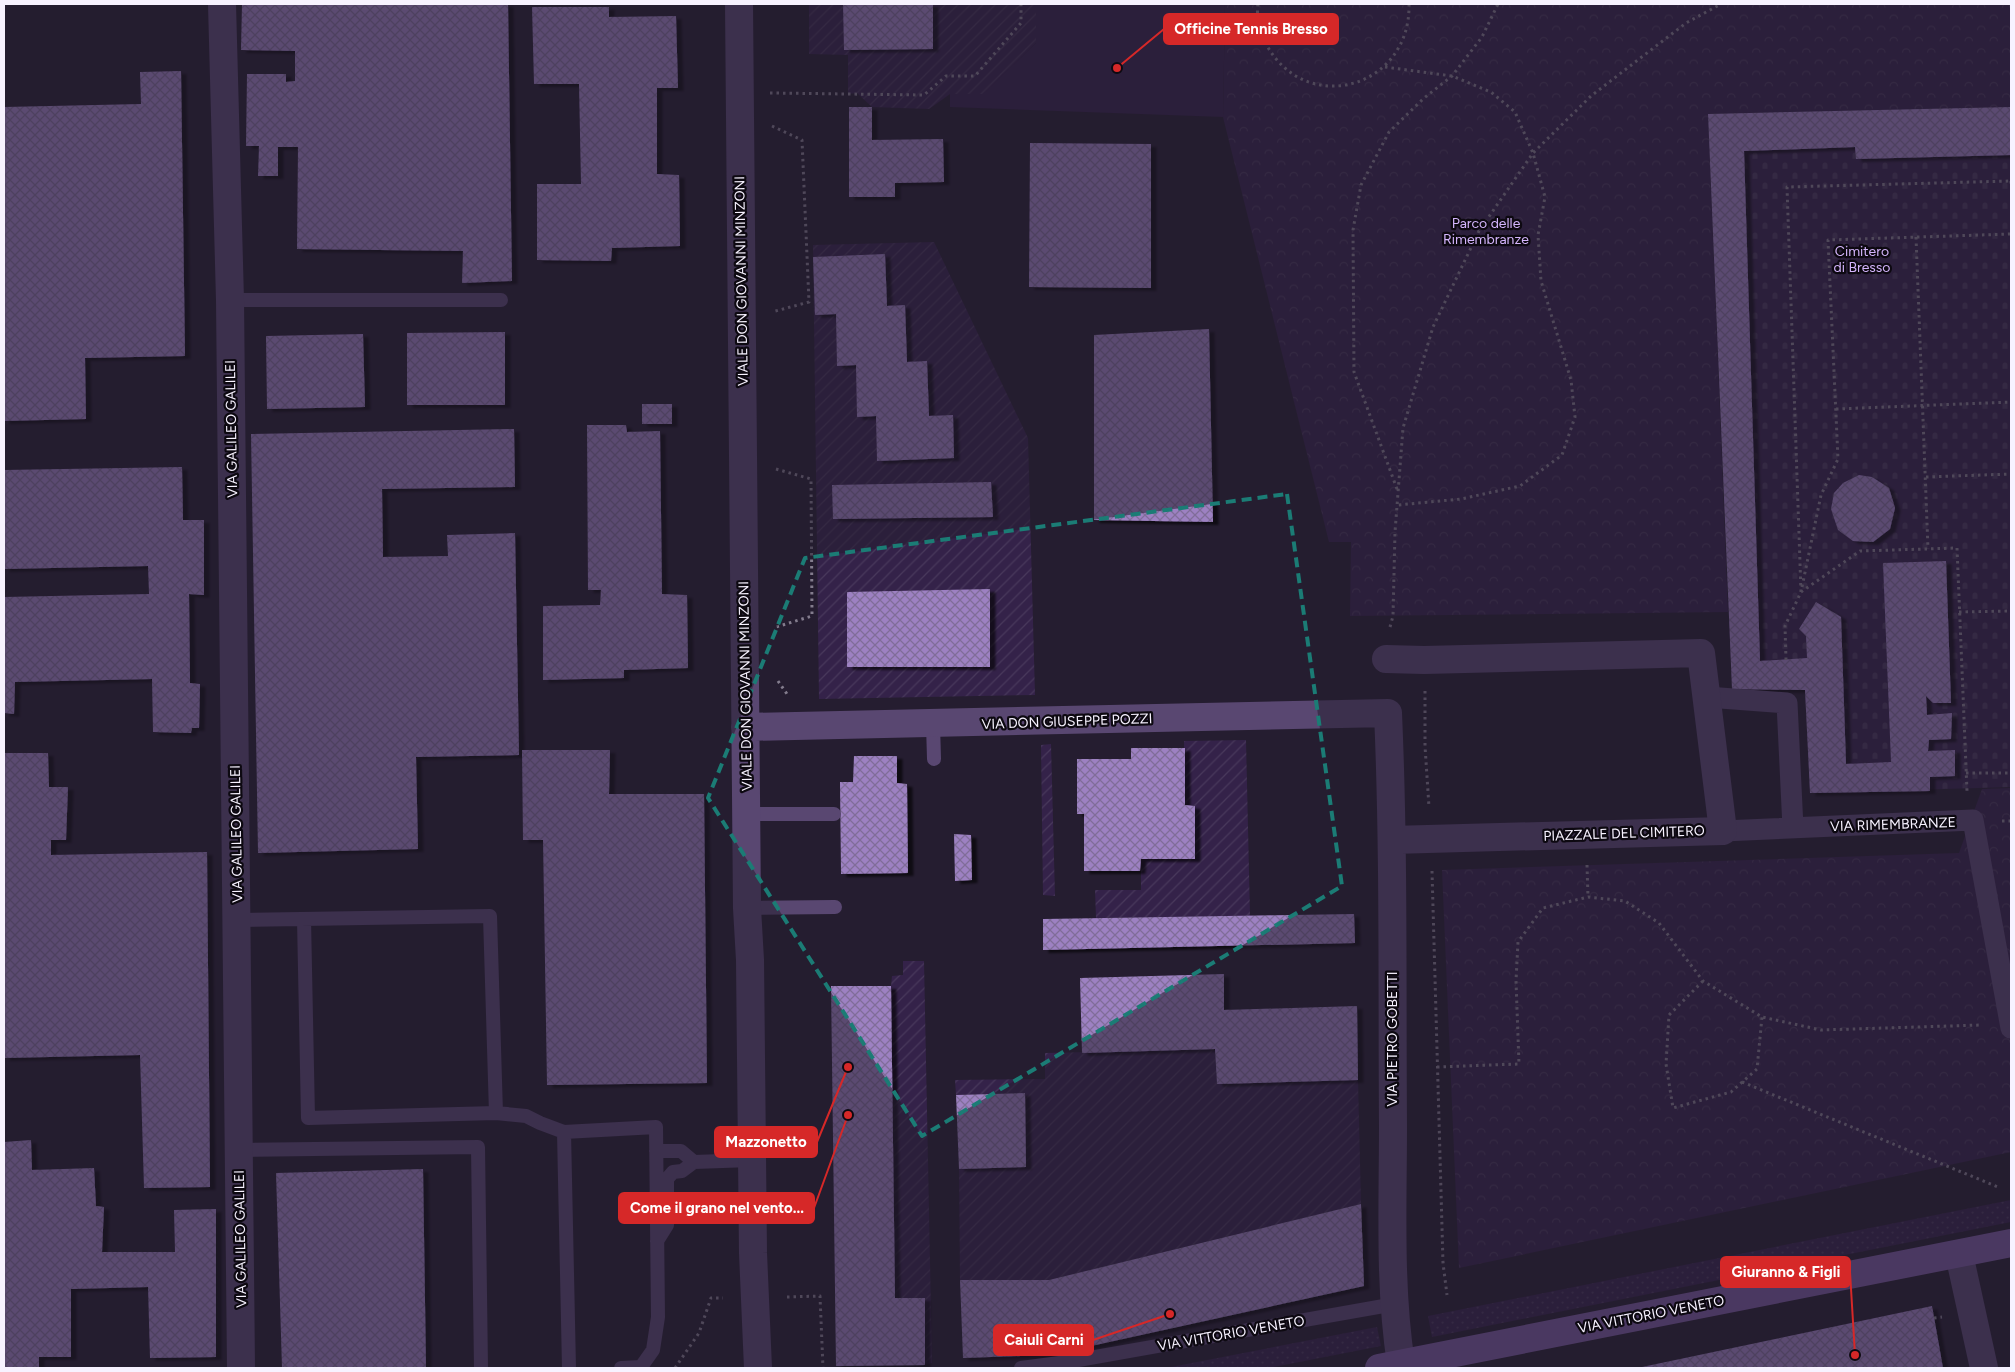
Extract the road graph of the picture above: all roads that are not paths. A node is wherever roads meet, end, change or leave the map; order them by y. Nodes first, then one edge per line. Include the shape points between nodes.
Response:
1 (222, 4) edge
2 (738, 4) edge
3 (230, 300) junction
4 (501, 300) dead end
5 (1386, 659) dead end
6 (1707, 697) junction
7 (1388, 713) joint
8 (933, 724) junction
9 (745, 727) junction
10 (934, 759) dead end
11 (746, 814) junction
12 (834, 814) dead end
13 (1792, 828) junction
14 (1723, 830) junction
15 (1392, 840) junction
16 (834, 907) dead end
17 (747, 908) junction
18 (304, 919) junction
19 (236, 920) junction
20 (2011, 1025) edge
21 (496, 1113) junction
22 (564, 1132) junction
23 (239, 1150) junction
24 (656, 1151) junction
25 (751, 1160) junction
26 (694, 1162) junction
27 (658, 1241) junction
28 (2011, 1244) edge
29 (1959, 1254) junction
30 (1395, 1304) junction
31 (1067, 1365) edge
32 (1390, 1366) edge
33 (241, 1368) edge
34 (481, 1368) edge
35 (569, 1368) edge
36 (621, 1368) edge
37 (758, 1368) edge
38 (1021, 1368) edge
39 (1984, 1368) edge

1 - 3 street, VIA GALILEO GALILEI
2 - 9 street, VIALE DON GIOVANNI MINZONI
3 - 4 lane
3 - 19 street, VIA GALILEO GALILEI
5 - 6 street, PIAZZALE DEL CIMITERO via 1701,653
6 - 13 street via 1787,703
6 - 14 street, PIAZZALE DEL CIMITERO
7 - 8 street, VIA DON GIUSEPPE POZZI
7 - 15 street, VIA PIETRO GOBETTI
8 - 9 street, VIA DON GIUSEPPE POZZI
8 - 10 lane
9 - 11 street, VIALE DON GIOVANNI MINZONI
11 - 12 lane
11 - 17 street, VIALE DON GIOVANNI MINZONI
13 - 14 street, VIA RIMEMBRANZE
13 - 20 street, VIA RIMEMBRANZE via 1973,820
14 - 15 street, PIAZZALE DEL CIMITERO
15 - 30 street, VIA PIETRO GOBETTI
16 - 17 lane
17 - 25 street, VIALE DON GIOVANNI MINZONI
18 - 19 lane
18 - 21 lane via 490,916
18 - 21 lane via 308,1118
19 - 23 street, VIA GALILEO GALILEI
21 - 22 lane via 526,1116
22 - 24 lane via 656,1127
22 - 35 lane
23 - 33 street, VIA GALILEO GALILEI
23 - 34 lane via 478,1146
24 - 26 lane via 681,1151
24 - 27 lane
25 - 26 lane
25 - 37 street, VIALE DON GIOVANNI MINZONI
26 - 27 lane via 682,1171 673,1172 667,1179 668,1225
27 - 36 lane via 658,1317 653,1350 642,1367
28 - 29 main road, VIA VITTORIO VENETO
29 - 32 main road, VIA VITTORIO VENETO
29 - 39 street
30 - 31 lane, VIA VITTORIO VENETO
30 - 32 street, VIA PIETRO GOBETTI
31 - 38 lane, VIA VITTORIO VENETO

